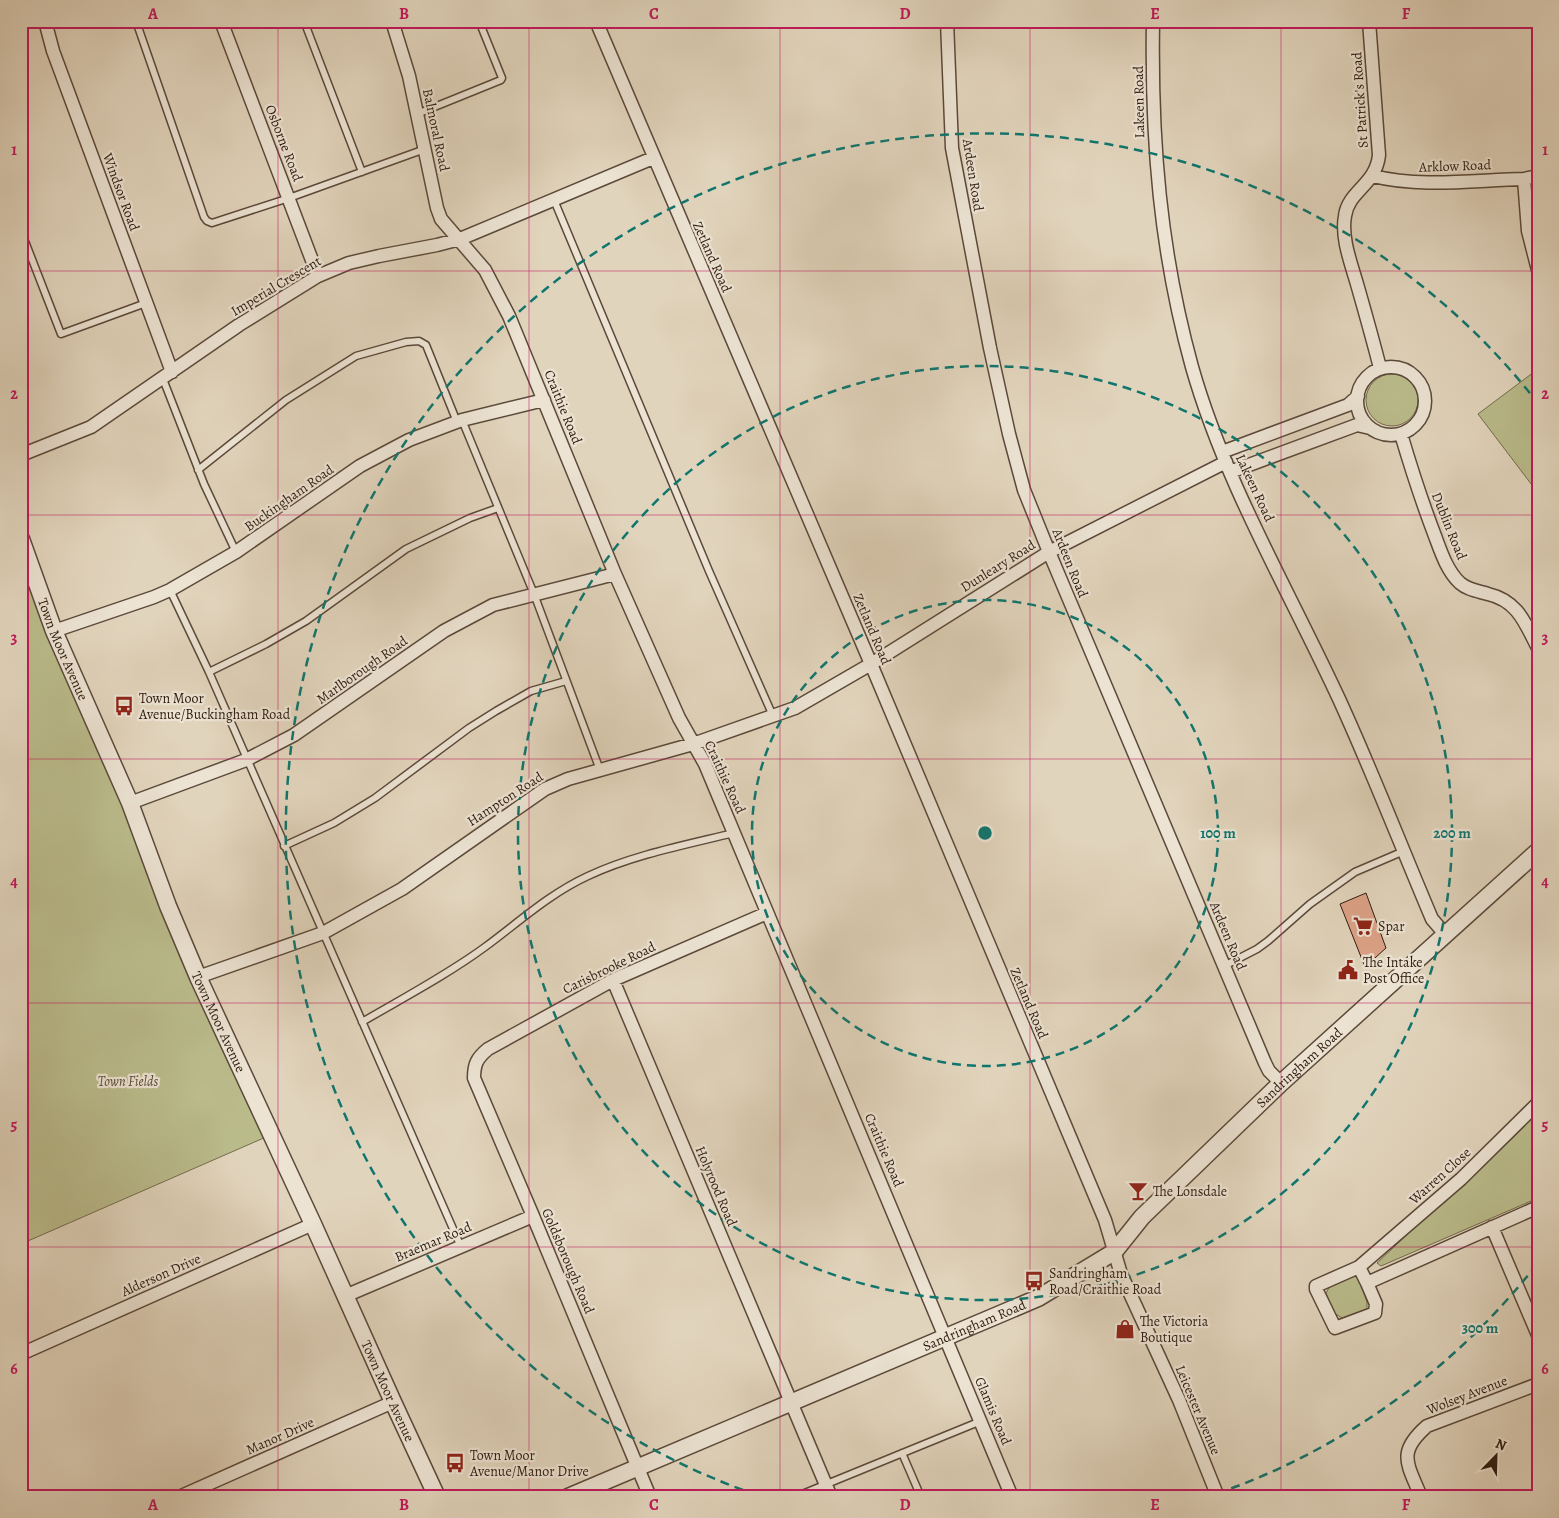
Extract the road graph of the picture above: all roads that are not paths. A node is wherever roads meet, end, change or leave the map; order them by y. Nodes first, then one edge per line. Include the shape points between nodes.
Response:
1 (45, 21) edge
2 (136, 21) edge
3 (221, 21) edge
4 (304, 21) edge
5 (392, 21) edge
6 (479, 21) edge
7 (596, 21) edge
8 (947, 21) edge
9 (1153, 21) edge
10 (1369, 21) edge
11 (417, 114) junction
12 (425, 149) junction
13 (653, 158) junction
14 (362, 172) junction
15 (1373, 176) junction
16 (1538, 176) edge
17 (1524, 179) junction
18 (289, 198) junction
19 (554, 200) junction
20 (21, 231) edge
21 (460, 239) junction
22 (1538, 270) edge
23 (318, 276) junction
24 (146, 303) junction
25 (1380, 368) junction
26 (168, 376) junction
27 (1358, 396) junction
28 (544, 400) junction
29 (460, 421) junction
30 (1370, 428) junction
31 (1401, 434) junction
32 (21, 455) edge
33 (1226, 462) junction
34 (198, 470) junction
35 (498, 508) junction
36 (21, 539) edge
37 (236, 552) junction
38 (1049, 552) junction
39 (615, 574) junction
40 (170, 590) junction
41 (534, 594) junction
42 (54, 631) junction
43 (1538, 648) edge
44 (871, 664) junction
45 (209, 672) junction
46 (566, 681) junction
47 (773, 716) junction
48 (693, 744) junction
49 (246, 760) junction
50 (600, 770) junction
51 (130, 803) junction
52 (734, 833) junction
53 (284, 846) junction
54 (1404, 851) junction
55 (1538, 852) edge
56 (767, 913) junction
57 (323, 933) junction
58 (1444, 934) junction
59 (1224, 966) junction
60 (198, 977) junction
61 (613, 980) junction
62 (362, 1022) junction
63 (474, 1066) joint
64 (1281, 1083) junction
65 (1538, 1103) edge
66 (1538, 1207) edge
67 (533, 1216) junction
68 (313, 1224) junction
69 (1492, 1227) junction
70 (461, 1247) junction
71 (1114, 1252) junction
72 (1359, 1268) junction
73 (1367, 1282) junction
74 (345, 1296) junction
75 (1538, 1335) edge
76 (945, 1337) junction
77 (21, 1354) edge
78 (1538, 1384) edge
79 (393, 1402) junction
80 (791, 1403) junction
81 (981, 1421) junction
82 (902, 1453) junction
83 (638, 1467) junction
84 (826, 1483) junction
85 (179, 1497) edge
86 (437, 1497) edge
87 (568, 1497) edge
88 (650, 1497) edge
89 (795, 1497) edge
90 (831, 1497) edge
91 (921, 1497) edge
92 (1012, 1497) edge
93 (1218, 1497) edge
94 (1421, 1497) edge

1 - 24 street, Windsor Road via 53,51
2 - 18 lane via 207,221
3 - 18 street, Osborne Road
4 - 14 lane
5 - 11 street, Balmoral Road
6 - 11 lane via 501,80
7 - 13 street, Zetland Road
8 - 38 street, Ardeen Road via 952,148 988,338 1024,490
9 - 33 street, Lakeen Road via 1156,171 1166,248 1192,365
10 - 15 street, St Patrick's Road via 1379,155
11 - 12 street, Balmoral Road
12 - 14 lane
12 - 21 street, Balmoral Road via 437,208 441,218
13 - 19 street, Imperial Crescent
13 - 44 street, Zetland Road
14 - 18 lane
15 - 17 street, Arklow Road via 1418,182
15 - 25 street via 1352,198 1344,217 1344,228
16 - 17 street, Arklow Road
17 - 22 street via 1528,231
18 - 23 street, Osborne Road
19 - 21 street, Imperial Crescent
19 - 47 lane
20 - 24 lane via 61,334
21 - 23 street, Imperial Crescent via 349,263
21 - 28 street, Craithie Road via 485,270 510,316
23 - 26 street, Imperial Crescent via 239,325
24 - 26 street, Windsor Road
25 - 27 street via 1366,378
25 - 31 street via 1397,367 1409,372 1423,388 1424,412 1418,422
26 - 32 street, Imperial Crescent via 91,428
26 - 34 lane
27 - 30 street via 1358,409
27 - 33 street, Dunleary Road via 1348,405
28 - 29 street, Buckingham Road
28 - 39 street, Craithie Road
29 - 34 lane via 426,345 419,341 406,342 356,356 316,380
29 - 35 lane
29 - 37 street, Buckingham Road via 409,440 360,466
30 - 31 street via 1383,434
30 - 33 street, Dunleary Road via 1357,425
31 - 43 street, Dublin Road via 1420,498 1453,575 1474,591 1504,599 1516,609
33 - 38 street, Dunleary Road
33 - 54 street, Lakeen Road via 1340,700
34 - 37 lane
35 - 41 lane
35 - 45 lane via 406,549 306,621
36 - 42 street, Town Moor Avenue
37 - 40 street, Buckingham Road
38 - 44 street, Dunleary Road
38 - 59 street, Ardeen Road
39 - 41 street, Marlborough Road
39 - 48 street, Craithie Road
40 - 42 street, Buckingham Road
40 - 45 lane
41 - 46 lane
41 - 49 street, Marlborough Road via 493,605 444,631 294,735
42 - 51 street, Town Moor Avenue
44 - 47 street, Hampton Road via 795,708
44 - 71 street, Zetland Road via 1105,1220
45 - 49 lane
46 - 50 lane
46 - 53 lane via 522,696 470,728 374,798 334,823
47 - 48 street, Hampton Road
48 - 50 street, Hampton Road
48 - 52 street, Craithie Road via 705,764
49 - 51 street, Marlborough Road
49 - 53 lane
50 - 57 street, Hampton Road via 545,789 402,889
51 - 60 street, Town Moor Avenue
52 - 56 street, Craithie Road
52 - 62 lane via 589,875 541,903 484,948
53 - 57 lane
54 - 58 street, Lakeen Road via 1432,919
54 - 59 lane via 1355,872 1310,904 1262,945
55 - 58 street, Sandringham Road
56 - 61 street, Carisbrooke Road
56 - 76 street, Craithie Road
57 - 60 street, Hampton Road
57 - 62 lane
58 - 64 street, Sandringham Road
59 - 64 street, Ardeen Road via 1265,1063
60 - 68 street, Town Moor Avenue
61 - 63 street, Carisbrooke Road via 488,1049
61 - 80 street, Holyrood Road
62 - 70 lane
63 - 67 street, Goldsborough Road via 474,1078
64 - 71 street, Sandringham Road via 1142,1217
65 - 72 street, Warren Close via 1461,1179
66 - 69 street
67 - 70 street, Braemar Road
67 - 83 street, Goldsborough Road
68 - 74 street, Town Moor Avenue
68 - 77 street, Alderson Drive
69 - 73 street
69 - 75 street
70 - 74 street, Braemar Road
71 - 76 street, Sandringham Road via 1038,1298
71 - 93 street, Leicester Avenue
72 - 73 street, Warren Close
72 - 73 street, Warren Close via 1316,1286 1335,1328 1375,1313 1376,1304
74 - 79 street, Town Moor Avenue
76 - 80 street, Sandringham Road
76 - 81 street, Glamis Road
78 - 94 street, Wolsey Avenue via 1427,1426 1414,1437 1407,1462
79 - 85 street, Manor Drive
79 - 86 street, Town Moor Avenue
80 - 83 street, Sandringham Road
80 - 84 street, Holyrood Road
81 - 82 lane
81 - 92 street, Glamis Road
82 - 84 lane
82 - 91 lane
83 - 87 street, Sandringham Road
83 - 88 street, Goldsborough Road
84 - 89 lane
84 - 90 street, Holyrood Road

